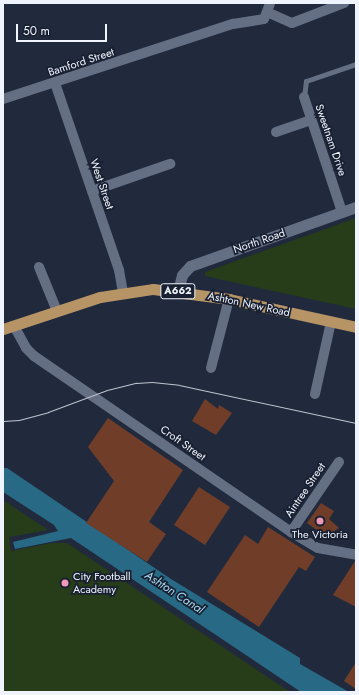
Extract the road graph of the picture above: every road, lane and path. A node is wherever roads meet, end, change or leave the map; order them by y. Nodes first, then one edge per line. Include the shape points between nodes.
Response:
1 (344, 3) edge
2 (269, 8) edge
3 (356, 64) edge
4 (55, 83) junction
5 (304, 97) joint
6 (3, 99) edge
7 (311, 120) junction
8 (276, 132) dead end
9 (170, 164) dead end
10 (92, 191) junction
11 (356, 207) edge
12 (342, 212) junction
13 (39, 267) dead end
14 (178, 291) junction
15 (123, 292) junction
16 (229, 299) junction
17 (57, 311) junction
18 (331, 322) junction
19 (14, 326) junction
20 (356, 327) edge
21 (3, 329) edge
22 (211, 368) dead end
23 (315, 394) dead end
24 (339, 462) dead end
25 (291, 532) junction
26 (356, 556) edge

1 - 2 street via 292,23
2 - 4 street, Bamford Street via 264,19 233,24
3 - 5 lane via 306,81
4 - 6 street, Bamford Street
4 - 10 street, West Street
5 - 7 street, Sweetnam Drive
7 - 8 street
7 - 12 street, Sweetnam Drive
9 - 10 street
10 - 15 street, West Street via 119,270
11 - 12 street, North Road
12 - 14 street, North Road via 190,266 182,275
13 - 17 street
14 - 15 main road, Ashton New Road / A662 via 152,289
14 - 16 main road, Ashton New Road / A662
15 - 17 main road, Ashton New Road / A662
16 - 18 main road, Ashton New Road / A662
16 - 22 street
17 - 19 main road, Ashton New Road / A662
18 - 20 main road, Ashton New Road / A662
18 - 23 street
19 - 21 main road, Ashton New Road / A662
19 - 25 street, Croft Street via 26,348 34,356
24 - 25 street, Aintree Street
25 - 26 street, Croft Street via 318,548

